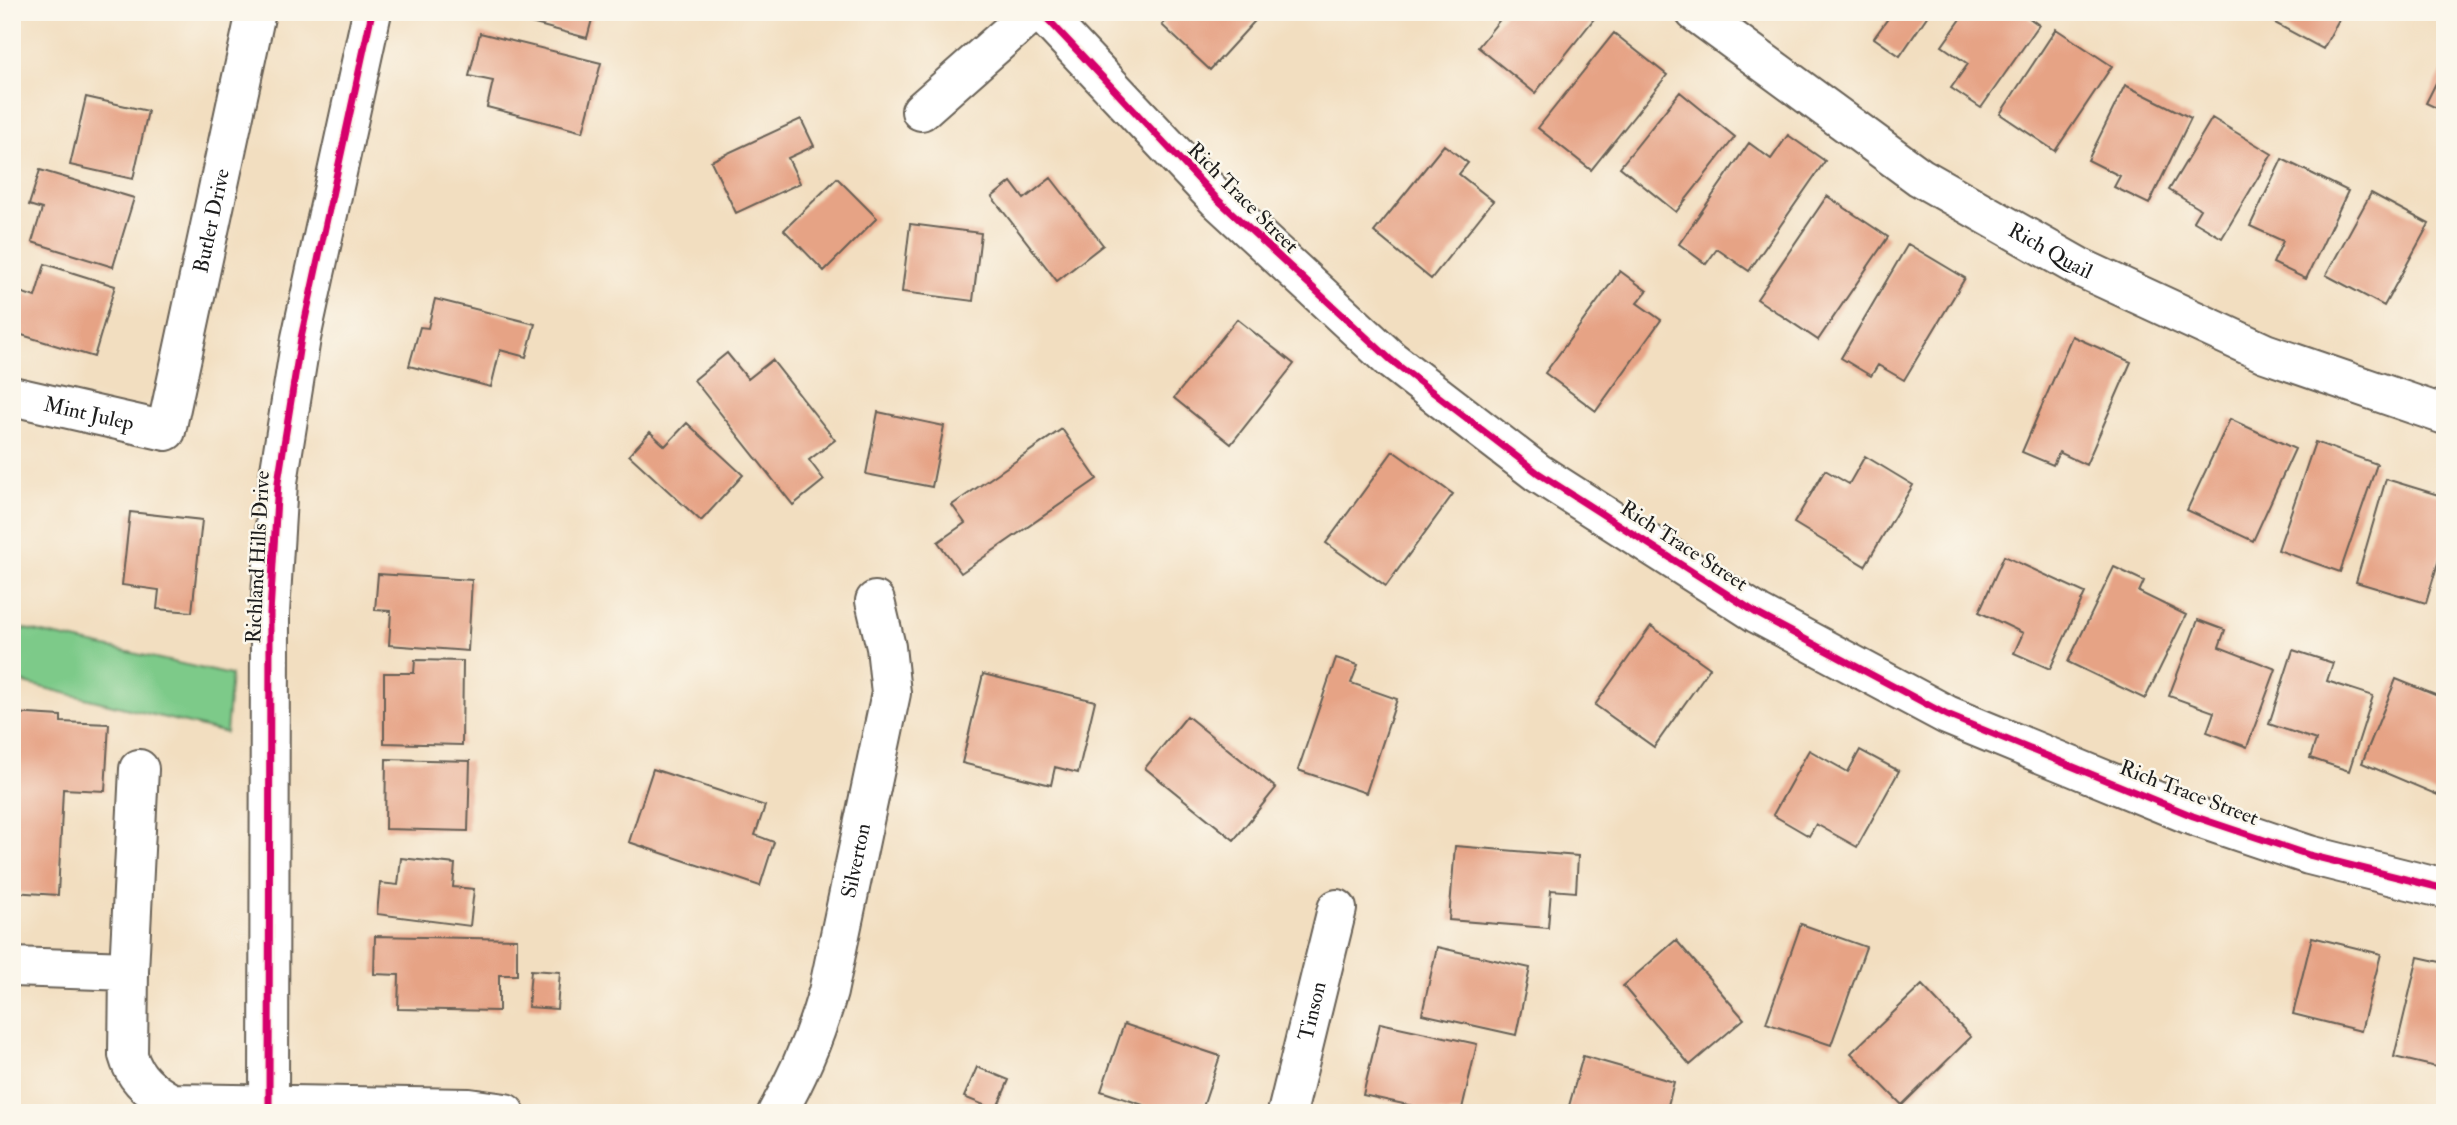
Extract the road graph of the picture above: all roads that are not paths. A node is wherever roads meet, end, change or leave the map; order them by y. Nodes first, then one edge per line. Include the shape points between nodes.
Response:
1 (256, 12) edge
2 (372, 12) edge
3 (1033, 12) edge
4 (1041, 12) edge
5 (1695, 12) edge
6 (921, 111) dead end
7 (12, 396) edge
8 (2445, 415) edge
9 (166, 431) joint
10 (875, 601) dead end
11 (139, 769) dead end
12 (2445, 889) edge
13 (1337, 909) dead end
14 (12, 967) edge
15 (129, 971) junction
16 (269, 1110) edge
17 (505, 1113) edge
18 (777, 1113) edge
19 (1287, 1113) edge

1 - 9 street, Butler Drive
2 - 16 street, Richland Hills Drive via 295,365 277,492 270,613
3 - 6 street
4 - 12 street, Rich Trace Street via 1217,199 1391,360 1538,473 1758,614 1947,715 2193,816 2309,855
5 - 8 street, Rich Quail via 1920,177 2079,267 2265,353
7 - 9 street, Mint Julep
10 - 18 street, Silverton via 891,693 825,1002
11 - 15 street
13 - 19 street, Tinson
14 - 15 street
15 - 16 street via 128,1055 147,1087 172,1103
16 - 17 street via 469,1108

